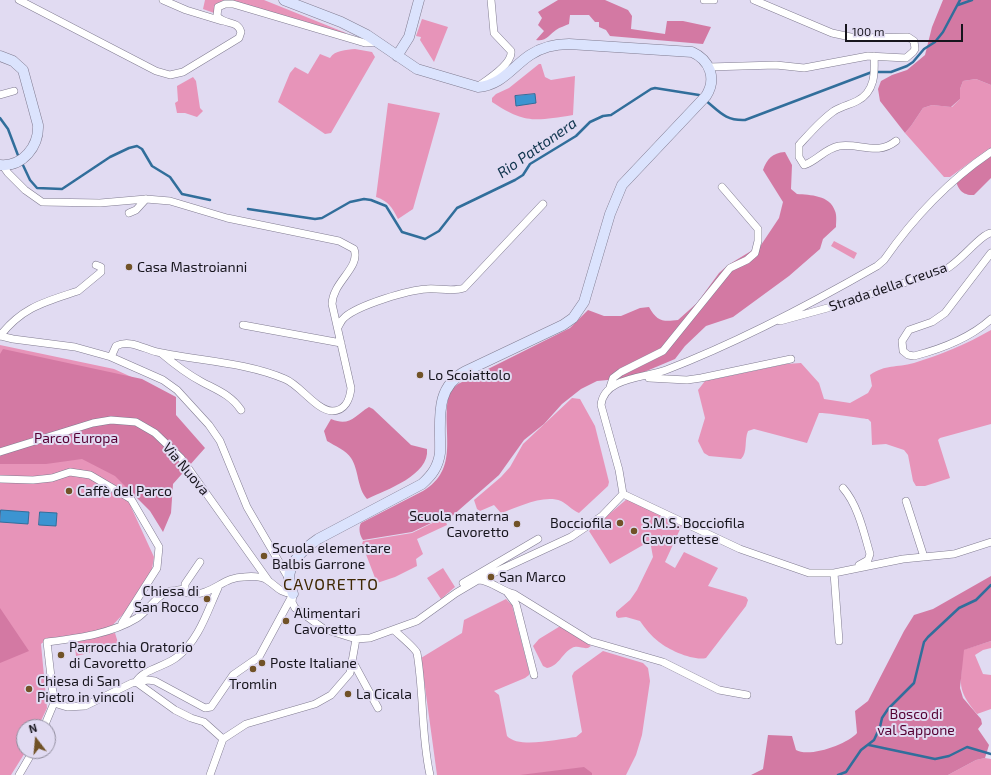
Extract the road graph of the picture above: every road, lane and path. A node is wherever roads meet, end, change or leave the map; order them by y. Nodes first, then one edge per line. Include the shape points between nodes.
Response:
1 (19, 0) edge
2 (163, 0) edge
3 (284, 0) edge
4 (418, 0) edge
5 (491, 0) edge
6 (704, 0) edge
7 (714, 0) edge
8 (754, 0) edge
9 (222, 21) junction
10 (378, 42) junction
11 (0, 56) edge
12 (397, 56) junction
13 (874, 56) junction
14 (709, 67) junction
15 (478, 87) junction
16 (14, 91) dead end
17 (0, 95) edge
18 (896, 141) dead end
19 (991, 152) edge
20 (2, 166) edge
21 (722, 187) dead end
22 (146, 200) junction
23 (543, 204) dead end
24 (129, 213) dead end
25 (991, 233) edge
26 (991, 253) edge
27 (96, 265) dead end
28 (991, 319) edge
29 (773, 321) junction
30 (243, 325) dead end
31 (338, 327) junction
32 (0, 336) edge
33 (341, 343) junction
34 (161, 353) junction
35 (111, 357) junction
36 (791, 359) dead end
37 (638, 378) junction
38 (610, 386) junction
39 (241, 410) dead end
40 (0, 452) edge
41 (0, 479) edge
42 (843, 488) dead end
43 (623, 494) junction
44 (906, 501) dead end
45 (538, 540) dead end
46 (991, 542) edge
47 (924, 557) junction
48 (200, 562) dead end
49 (856, 567) junction
50 (834, 573) junction
51 (289, 579) junction
52 (268, 580) junction
53 (478, 580) junction
54 (218, 588) junction
55 (178, 590) junction
56 (507, 592) junction
57 (456, 593) junction
58 (293, 594) junction
59 (121, 625) junction
60 (394, 630) junction
61 (356, 639) junction
62 (839, 641) dead end
63 (353, 662) junction
64 (534, 675) dead end
65 (136, 682) junction
66 (747, 695) dead end
67 (54, 703) junction
68 (378, 708) dead end
69 (47, 719) edge
70 (224, 739) junction
71 (28, 759) edge
72 (19, 775) edge
73 (210, 775) edge
74 (430, 775) edge

1 - 9 street via 156,71 170,75 183,72 235,42 240,35 240,28
2 - 9 street via 179,8
3 - 10 street via 341,22
4 - 12 street via 409,37
5 - 15 street via 494,33 512,54 504,65
6 - 7 street
8 - 13 street via 832,33 863,39 908,37 915,44 913,52 906,58
9 - 10 street via 217,16 217,10 222,5 230,3 370,44
10 - 12 street
11 - 20 street via 13,61 23,70 38,125 34,147 19,160
12 - 15 street via 417,69
13 - 14 street via 804,68 776,65
13 - 18 street via 874,76 865,96 834,111 807,135 799,145 799,157 804,165 838,146 883,149
14 - 15 street via 699,55 692,52 558,44 529,55 494,84
14 - 51 street via 712,84 704,99 622,185 610,214 580,311 563,325 460,374 451,381 443,395 440,453 431,476 422,484 318,539 295,561
16 - 17 street
19 - 29 street, Strada della Creusa via 954,180 920,212 880,264
20 - 22 street via 25,190 42,202 100,203
21 - 38 street via 758,229 755,253 730,268 662,351 616,375
22 - 24 street
22 - 31 street via 170,201 227,218 339,241 351,246 356,253 355,263 337,286 332,297
23 - 31 street via 464,288 419,290 398,295 348,315
25 - 29 street, Strada della Creusa via 982,237 963,258 946,269 831,307
26 - 28 street, Strada della Creusa via 945,313 932,322 909,330 902,340 903,351 914,356 945,346 977,330
27 - 32 street via 101,267 101,272 78,291 38,304 15,319
29 - 37 street, Strada della Creusa via 680,364
30 - 33 street
31 - 33 street
32 - 35 street via 13,340 75,347
33 - 34 street via 350,378 350,394 344,407 334,411 322,408 285,379 240,367
34 - 35 street via 126,343 116,346
34 - 39 street via 178,367 225,394
35 - 51 street via 163,380 177,390 209,425 220,441 247,507
36 - 37 street, Strada della Creusa via 693,379
37 - 38 street, Strada della Creusa
38 - 43 street via 601,405
40 - 52 street, Via Nuova via 111,420 136,422 155,433 181,458
41 - 59 street via 33,480 52,478 70,472 90,475 131,499 159,547 157,568
42 - 49 street via 848,493 856,512 870,554 868,560
43 - 50 street via 758,556 806,573
43 - 53 street via 602,516 577,534
44 - 47 street
45 - 57 street via 478,574 459,587
46 - 47 street via 954,554
47 - 49 street
48 - 55 street via 185,584 185,589
49 - 50 street
50 - 62 street
51 - 58 street
52 - 54 street via 242,576 226,581
52 - 58 street via 278,590
53 - 56 street via 490,582
53 - 57 street
54 - 55 street via 190,595
54 - 65 street via 203,622 188,646 178,657 139,676
55 - 59 street via 166,592 137,618
56 - 64 street via 516,604
56 - 66 street via 529,602 590,641 663,662 719,690
57 - 60 street via 417,621
58 - 61 street via 293,605 305,616 324,629
58 - 65 street via 259,658 233,675 211,707 206,708 155,681
59 - 67 street via 87,636 47,642
60 - 61 street via 370,638
60 - 74 street via 417,653 425,753
61 - 63 street
63 - 68 street
63 - 70 street via 350,673 331,695 315,704 246,724
65 - 67 street via 85,706 67,707
65 - 70 street via 175,710 204,722
67 - 69 street
70 - 73 street
71 - 72 street

